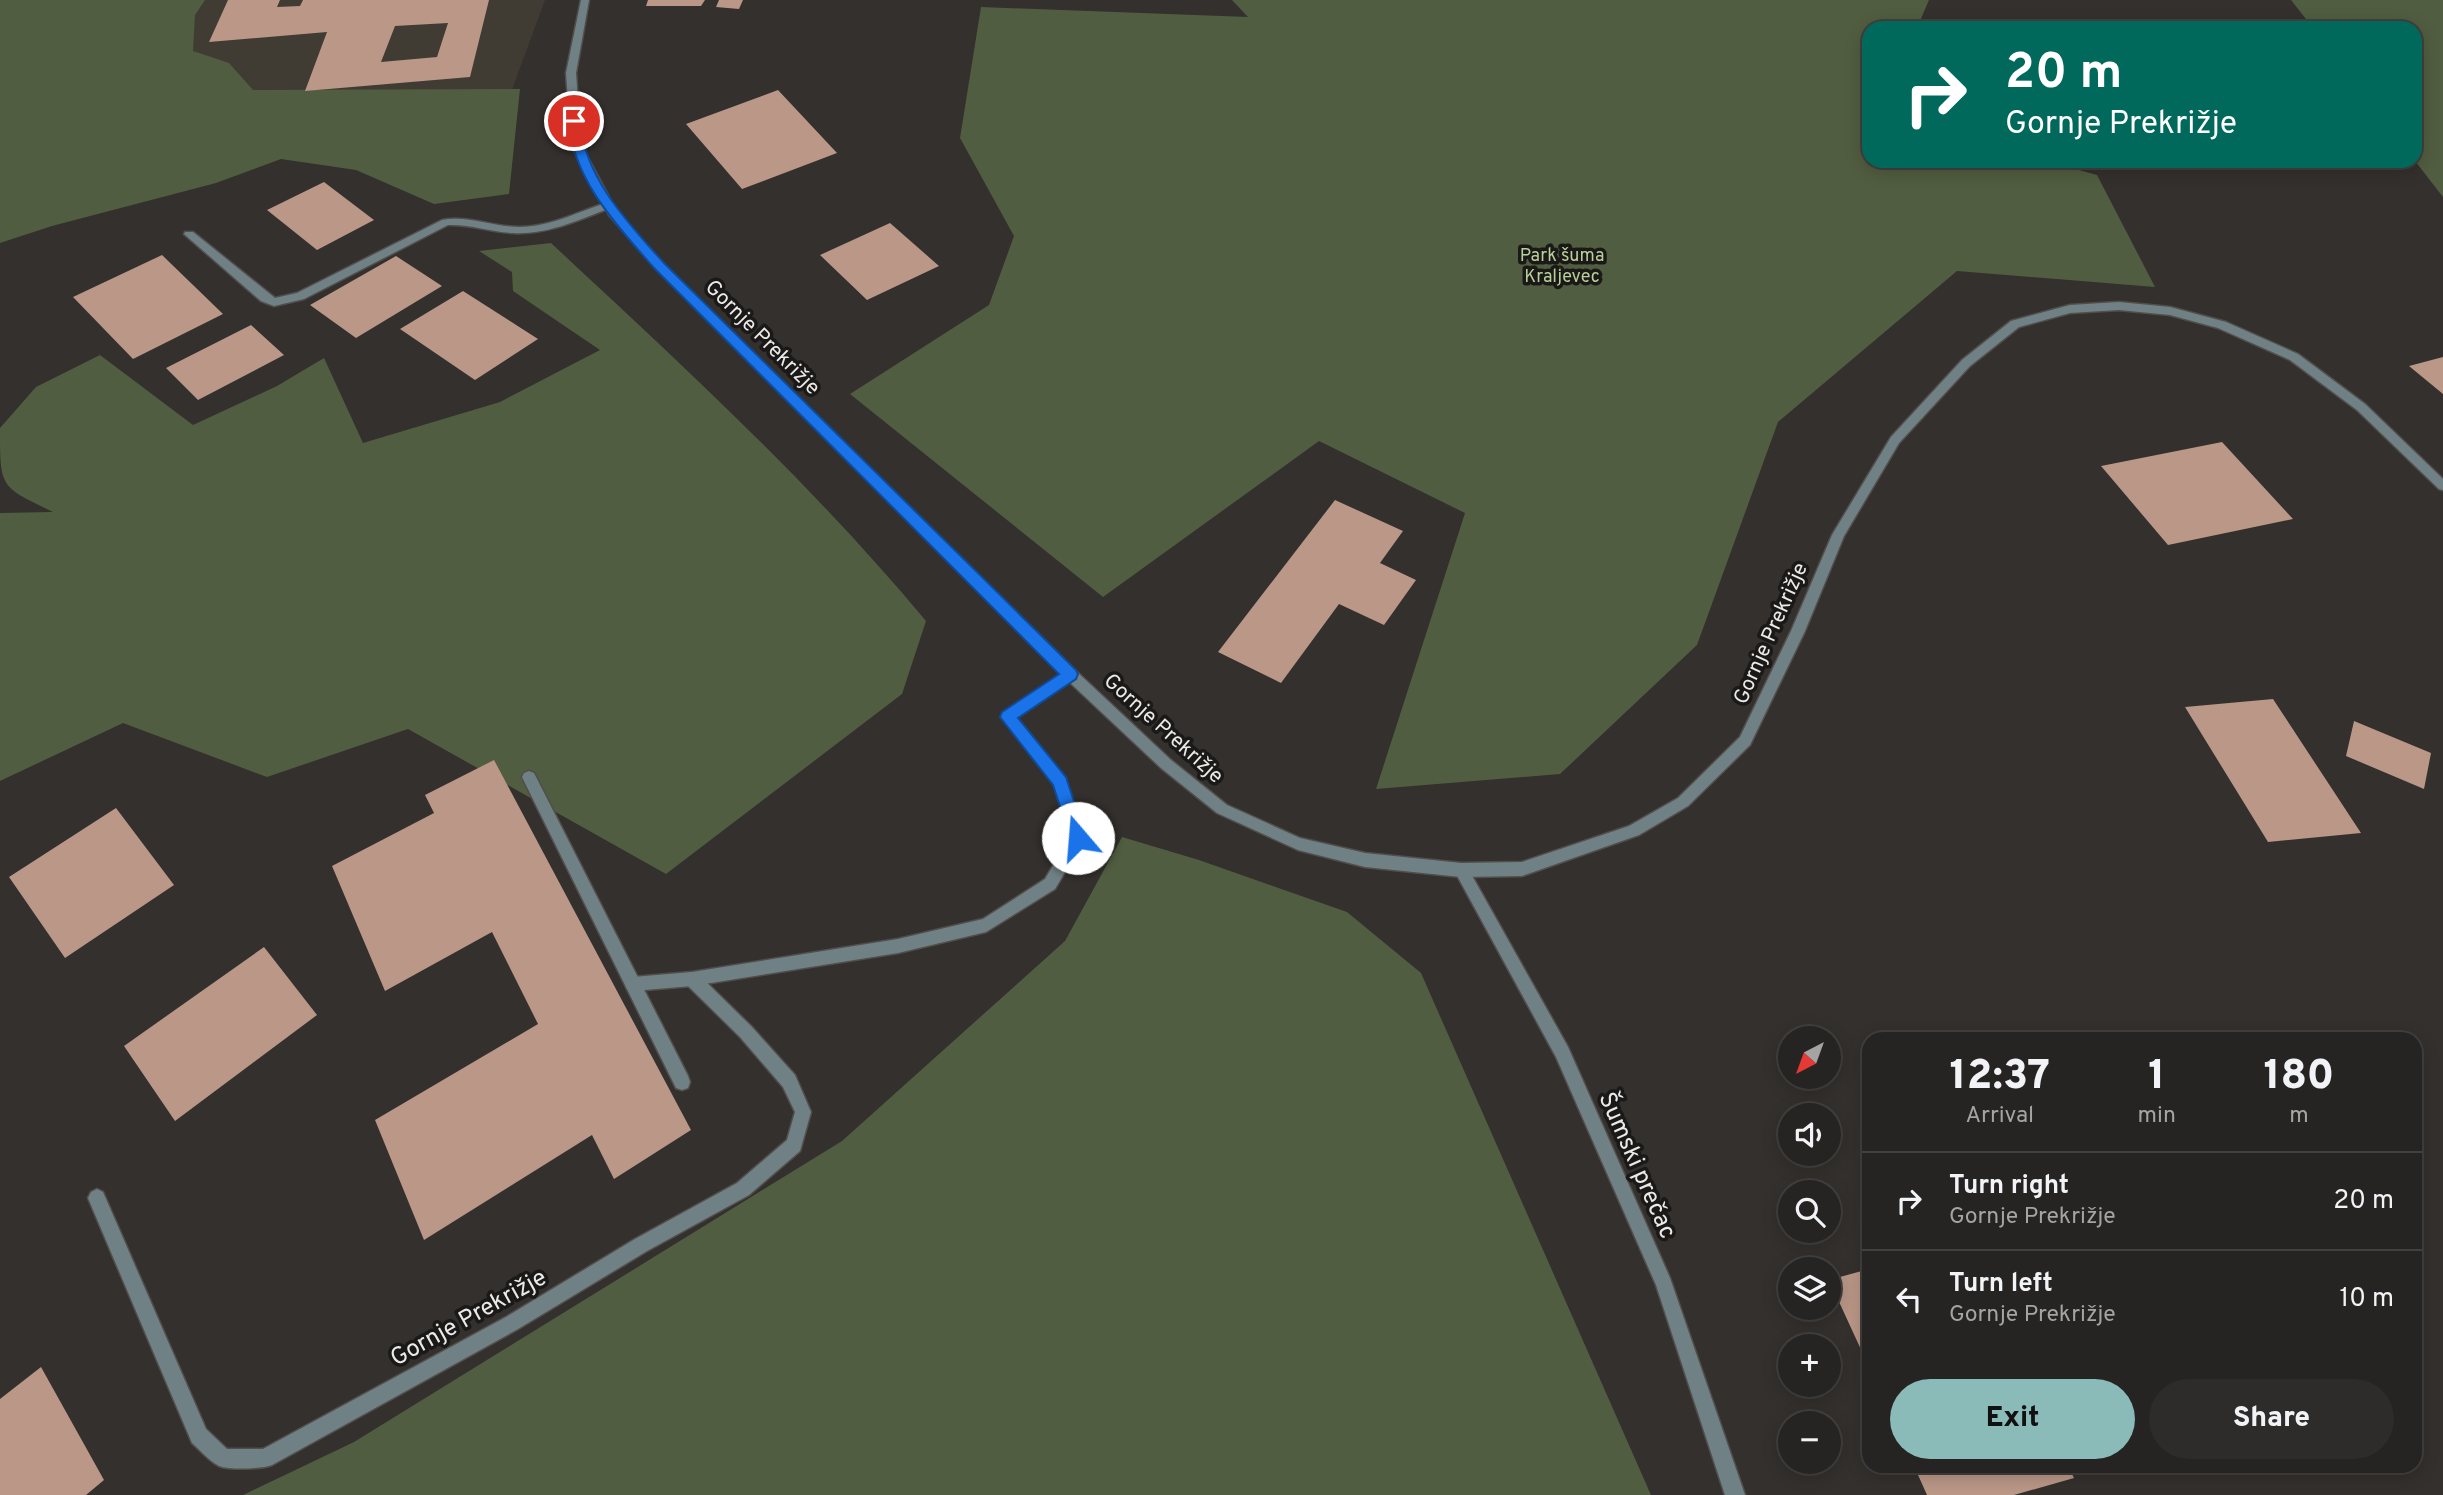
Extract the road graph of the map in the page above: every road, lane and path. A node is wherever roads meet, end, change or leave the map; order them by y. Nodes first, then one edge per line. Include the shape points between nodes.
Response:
1 (584, 0) edge
2 (609, 205) junction
3 (189, 234) dead end
4 (2443, 486) edge
5 (1070, 674) junction
6 (529, 777) dead end
7 (1461, 870) junction
8 (692, 979) junction
9 (633, 984) junction
10 (682, 1082) dead end
11 (97, 1198) dead end
12 (1735, 1495) edge

1 - 2 street, Gornje Prekrižje via 571,73 576,145
2 - 3 street via 528,230 446,222 300,296 274,302 254,292
2 - 5 street, Gornje Prekrižje via 659,266
4 - 7 street, Gornje Prekrižje via 2361,407 2294,357 2222,325 2170,311 2119,306 2070,309 2015,324 1966,363 1895,440 1838,535 1745,741 1684,802 1634,831 1522,869
5 - 7 street, Gornje Prekrižje via 1166,764 1222,809 1298,844 1365,860
5 - 8 street, Gornje Prekrižje via 1008,717 1060,782 1078,838 1050,884 986,925 898,946
6 - 9 street
7 - 12 street, Šumski prečac via 1562,1052 1659,1272
8 - 9 street, Gornje Prekrižje
8 - 11 street, Gornje Prekrižje via 789,1081 803,1112 794,1144 743,1189 265,1458 223,1458 199,1436
9 - 10 street

